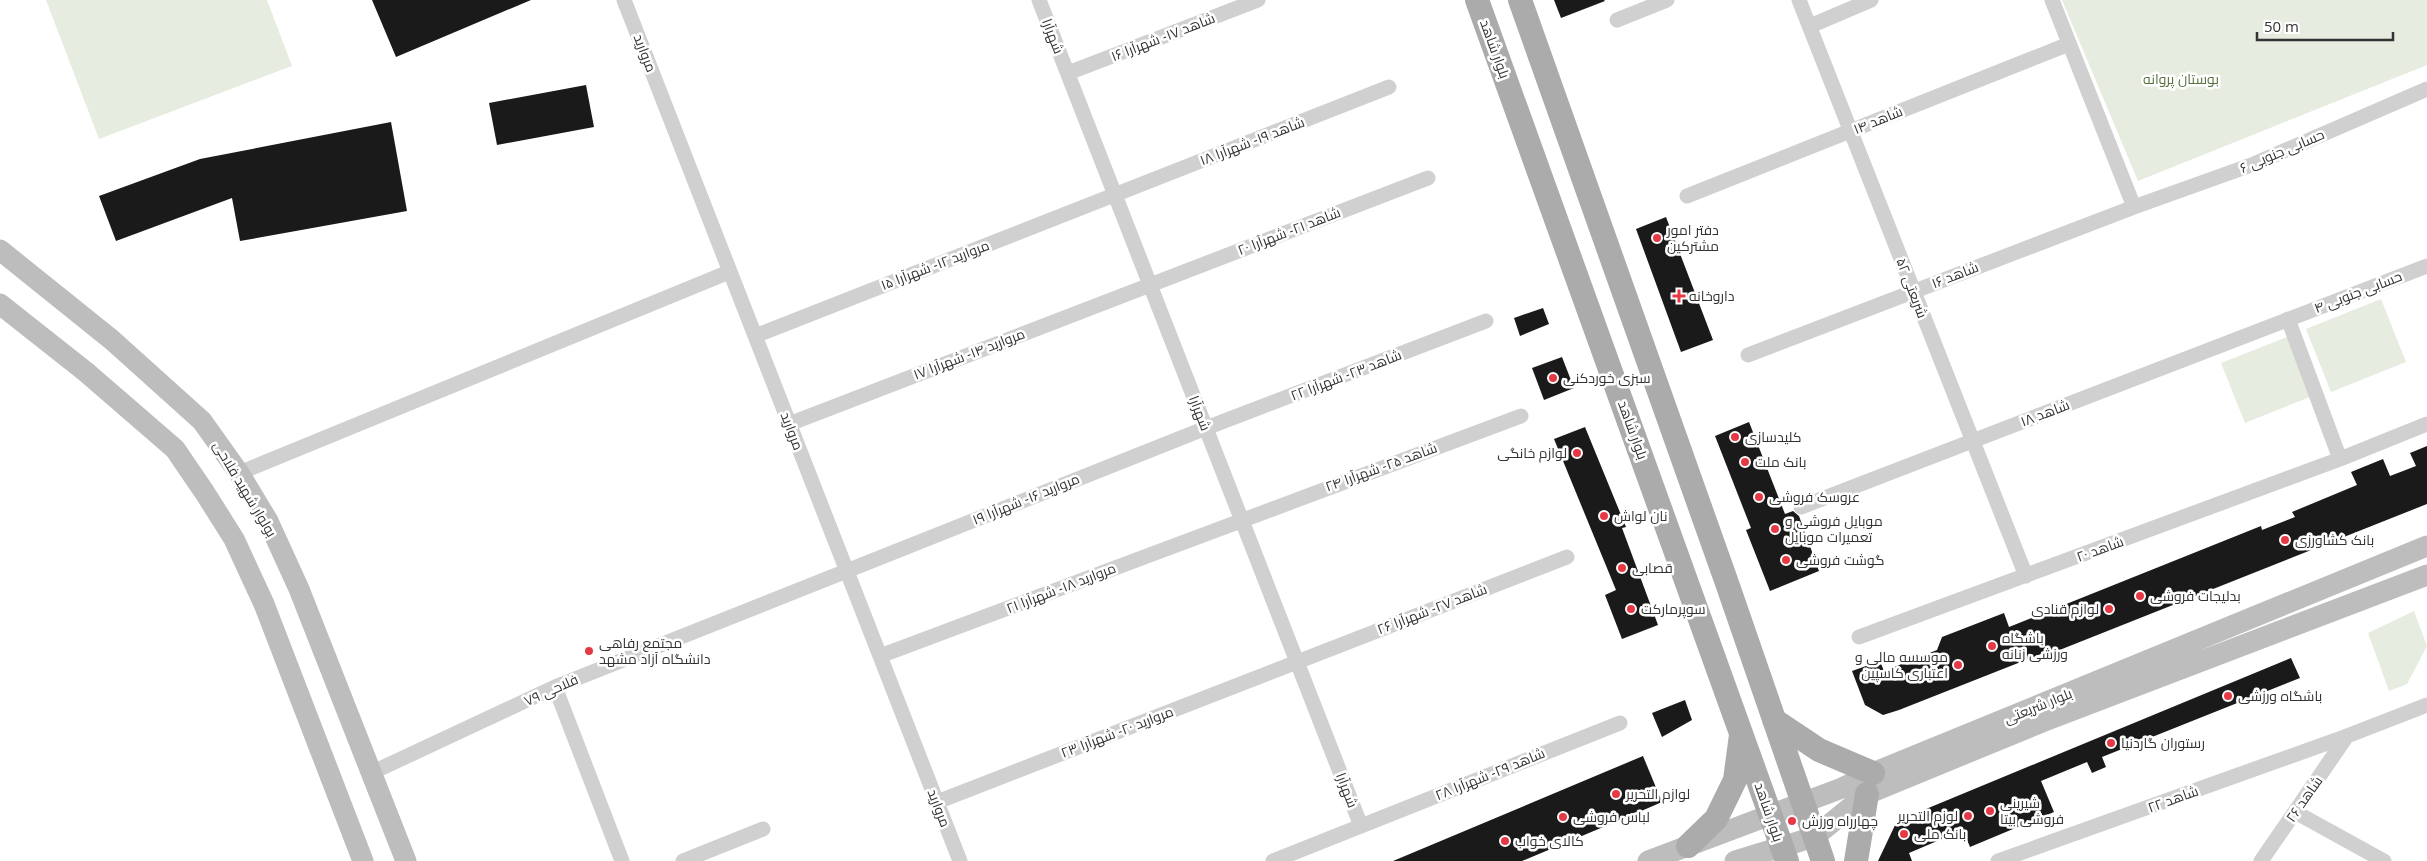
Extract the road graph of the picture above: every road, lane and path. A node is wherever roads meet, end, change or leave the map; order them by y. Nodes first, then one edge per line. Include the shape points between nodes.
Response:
1 (624, 0) edge
2 (1039, 0) edge
3 (1258, 0) edge
4 (1477, 0) edge
5 (1520, 0) edge
6 (1666, 0) edge
7 (1799, 0) edge
8 (1871, 0) edge
9 (2052, 0) edge
10 (1617, 20) dead end
11 (1810, 26) junction
12 (2069, 44) junction
13 (1068, 73) junction
14 (1389, 87) dead end
15 (2427, 89) edge
16 (1851, 131) junction
17 (1428, 178) dead end
18 (1115, 195) junction
19 (1687, 196) dead end
20 (2134, 207) junction
21 (0, 250) edge
22 (2427, 266) edge
23 (729, 272) junction
24 (1149, 284) junction
25 (1914, 291) junction
26 (0, 304) edge
27 (2288, 319) junction
28 (1486, 321) dead end
29 (755, 336) junction
30 (1748, 355) dead end
31 (1520, 416) dead end
32 (789, 424) junction
33 (2427, 424) edge
34 (1206, 428) junction
35 (1973, 441) junction
36 (2340, 459) junction
37 (239, 473) junction
38 (1801, 507) dead end
39 (1241, 519) junction
40 (2427, 546) edge
41 (1567, 557) dead end
42 (846, 571) junction
43 (2026, 576) junction
44 (2427, 576) edge
45 (1859, 637) dead end
46 (880, 656) junction
47 (1297, 662) junction
48 (555, 687) junction
49 (2427, 705) edge
50 (1774, 720) junction
51 (1620, 723) dead end
52 (1741, 731) junction
53 (2347, 736) junction
54 (371, 773) junction
55 (1870, 784) junction
56 (937, 802) junction
57 (1802, 803) junction
58 (2295, 812) junction
59 (1770, 815) junction
60 (1361, 826) junction
61 (763, 829) dead end
62 (1814, 837) junction
63 (1688, 846) junction
64 (1784, 855) edge
65 (363, 861) edge
66 (406, 861) edge
67 (622, 861) edge
68 (683, 861) edge
69 (960, 861) edge
70 (1272, 861) edge
71 (1648, 861) edge
72 (1735, 861) edge
73 (1823, 861) edge
74 (1856, 861) edge
75 (1998, 861) edge
76 (2260, 861) edge
77 (2384, 861) edge

1 - 23 street, مروارید
2 - 13 street, شهرآرا
3 - 13 street, شاهد ۱۷- شهرآرا ۱۶
4 - 52 main road, بلوار شاهد
5 - 50 main road
6 - 10 street
7 - 11 street, شریعتی ۵۲
8 - 11 street
9 - 12 street
11 - 16 street, شریعتی ۵۲
12 - 16 street, شاهد ۱۴
12 - 20 street
13 - 18 street, شهرآرا
14 - 18 street, شاهد ۱۹- شهرآرا ۱۸
15 - 20 street, حسابی جنوبی ۶ via 2254,164
16 - 19 street, شاهد ۱۴
16 - 25 street, شریعتی ۵۲
17 - 24 street, شاهد ۲۱- شهرآرا ۲۰
18 - 24 street, شهرآرا
18 - 29 street, مروارید ۱۲- شهرآرا ۱۵
20 - 25 street, شاهد ۱۶
21 - 37 main road, بولوار شهید فلاحی via 112,340 202,421
22 - 27 street, حسابی جنوبی ۴
23 - 29 street, مروارید
23 - 37 street
24 - 32 street, مروارید ۱۴- شهرآرا ۱۷
24 - 34 street, شهرآرا
25 - 30 street, شاهد ۱۶
25 - 35 street, شریعتی ۵۲
26 - 65 main road via 86,372 175,449 205,493 234,539 264,604
27 - 35 street, شاهد ۱۸
27 - 36 street
28 - 34 street, شاهد ۲۳- شهرآرا ۲۲
29 - 32 street, مروارید
31 - 39 street, شاهد ۲۵- شهرآرا ۲۴
32 - 42 street, مروارید
33 - 36 street, شاهد ۲۰
34 - 39 street, شهرآرا
34 - 42 street, مروارید ۱۶- شهرآرا ۱۹
35 - 38 street, شاهد ۱۸
35 - 43 street, شریعتی ۵۲
36 - 43 street, شاهد ۲۰
37 - 54 main road, بولوار شهید فلاحی via 268,521 299,589
39 - 46 street, مروارید ۱۸- شهرآرا ۲۱
39 - 47 street, شهرآرا
40 - 55 main road, بلوار شریعتی
41 - 47 street, شاهد ۲۷- شهرآرا ۲۶
42 - 46 street, مروارید
42 - 48 street, فلاحی ۷۹
43 - 45 street, شاهد ۲۰
44 - 55 main road, بلوار شریعتی
46 - 56 street, مروارید
47 - 56 street, مروارید ۲۰- شهرآرا ۲۳
47 - 60 street, شهرآرا
48 - 54 street, فلاحی ۷۹
48 - 67 street
49 - 53 street, شاهد ۲۲
50 - 55 main road
50 - 57 main road
51 - 60 street, شاهد ۲۹- شهرآرا ۲۸
52 - 59 main road, بلوار شاهد
52 - 63 main road via 1734,780 1716,820
53 - 58 street, شاهد ۲۶
53 - 75 street, شاهد ۲۲
54 - 66 main road, بولوار شهید فلاحی
55 - 57 main road, بلوار شریعتی
55 - 62 main road, بلوار شریعتی
55 - 74 main road
56 - 69 street, مروارید
57 - 59 main road, بلوار شریعتی
57 - 62 main road
58 - 76 street, شاهد ۲۶
58 - 77 street
59 - 63 main road, بلوار شریعتی
59 - 64 main road, بلوار شاهد
60 - 70 street, شاهد ۲۹- شهرآرا ۲۸
61 - 68 street
62 - 64 main road, بلوار شریعتی
62 - 73 main road
63 - 71 main road, بلوار شریعتی
64 - 72 main road, بلوار شریعتی

